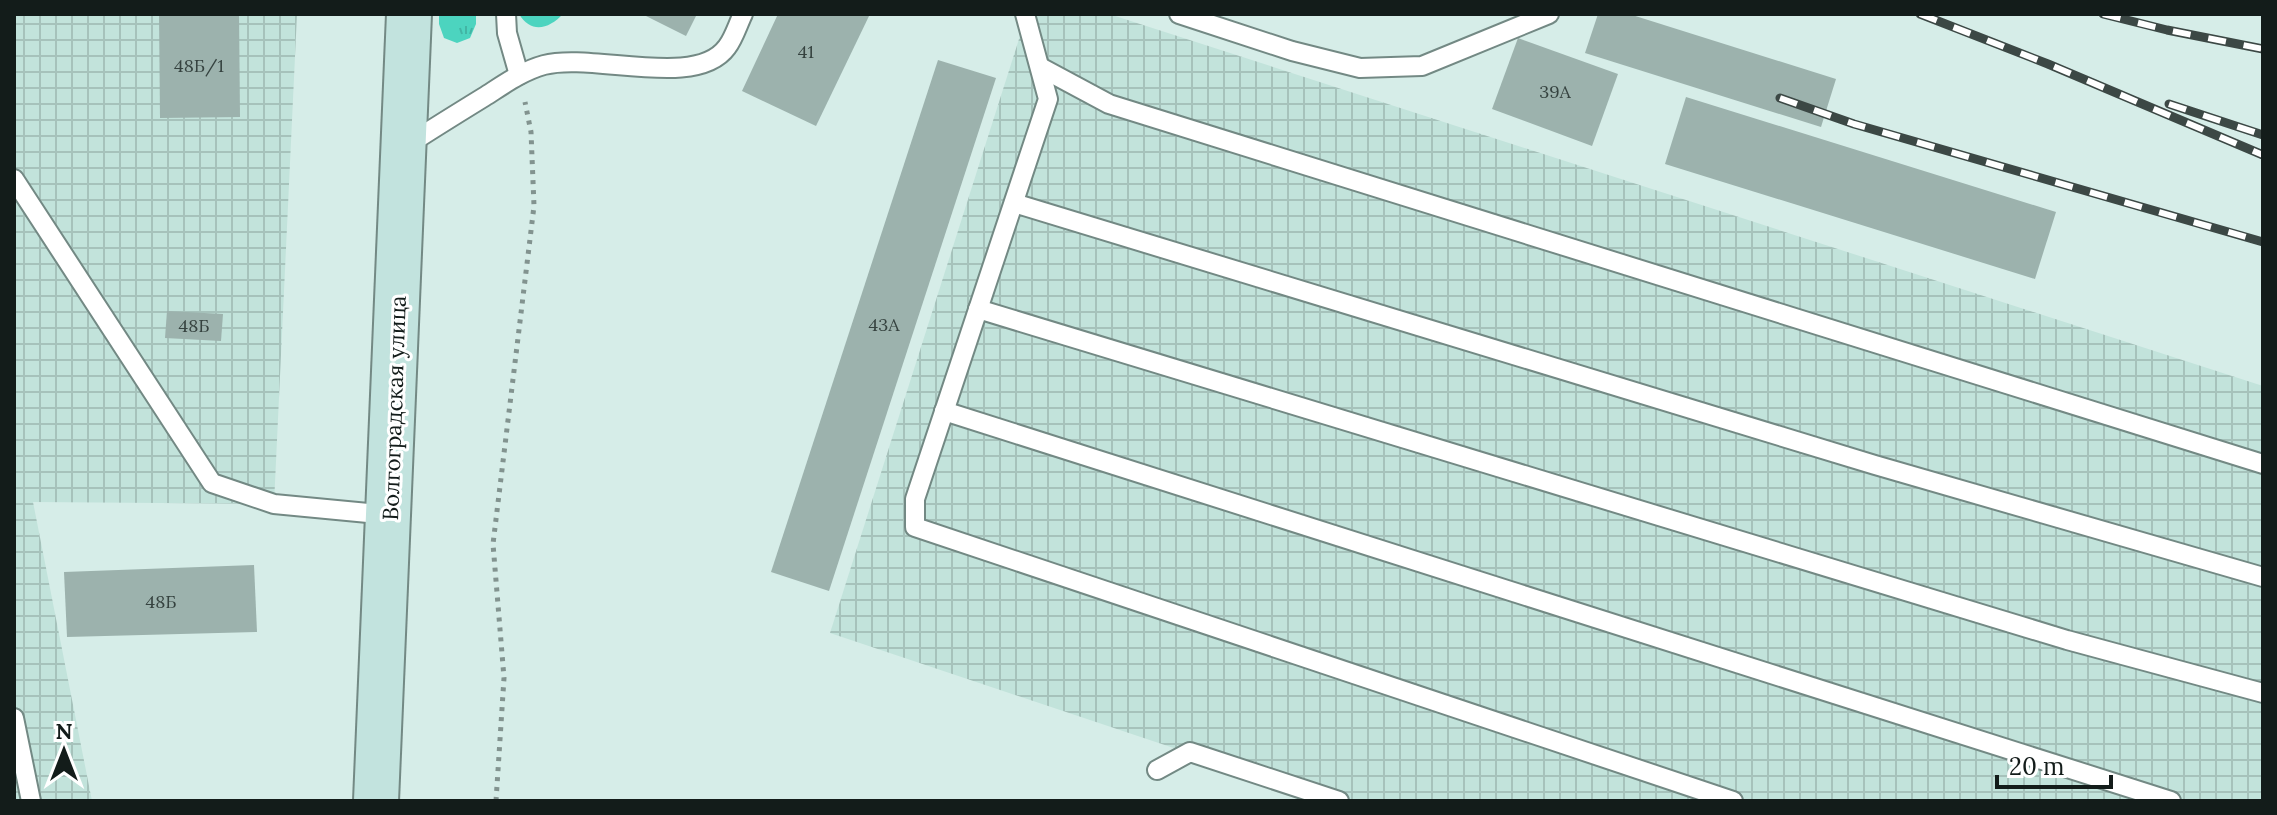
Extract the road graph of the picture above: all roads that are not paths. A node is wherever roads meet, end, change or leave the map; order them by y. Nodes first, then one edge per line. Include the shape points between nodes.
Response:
1 (409, 14) edge
2 (506, 14) edge
3 (743, 14) edge
4 (1025, 14) edge
5 (1179, 14) edge
6 (1549, 14) edge
7 (1040, 67) junction
8 (519, 75) junction
9 (404, 147) junction
10 (14, 179) edge
11 (1014, 203) junction
12 (978, 309) junction
13 (944, 411) junction
14 (2263, 464) edge
15 (389, 515) junction
16 (2263, 577) edge
17 (2263, 693) edge
18 (14, 718) edge
19 (1157, 770) dead end
20 (31, 801) edge
21 (376, 801) edge
22 (1339, 801) edge
23 (1733, 801) edge
24 (2171, 801) edge

1 - 9 main road, Волгоградская улица
2 - 8 lane
3 - 8 lane via 727,48 697,67 567,61
4 - 7 lane
5 - 6 lane via 1360,68 1422,66
7 - 11 lane via 1048,99
7 - 14 lane via 1109,104
8 - 9 lane
9 - 15 main road, Волгоградская улица
10 - 15 lane via 212,483 274,504
11 - 12 lane
11 - 16 lane via 1875,465
12 - 13 lane
12 - 17 lane via 2067,640
13 - 23 lane via 915,499 915,527
13 - 24 lane
15 - 21 main road, Волгоградская улица
18 - 20 lane
19 - 22 lane via 1190,752

